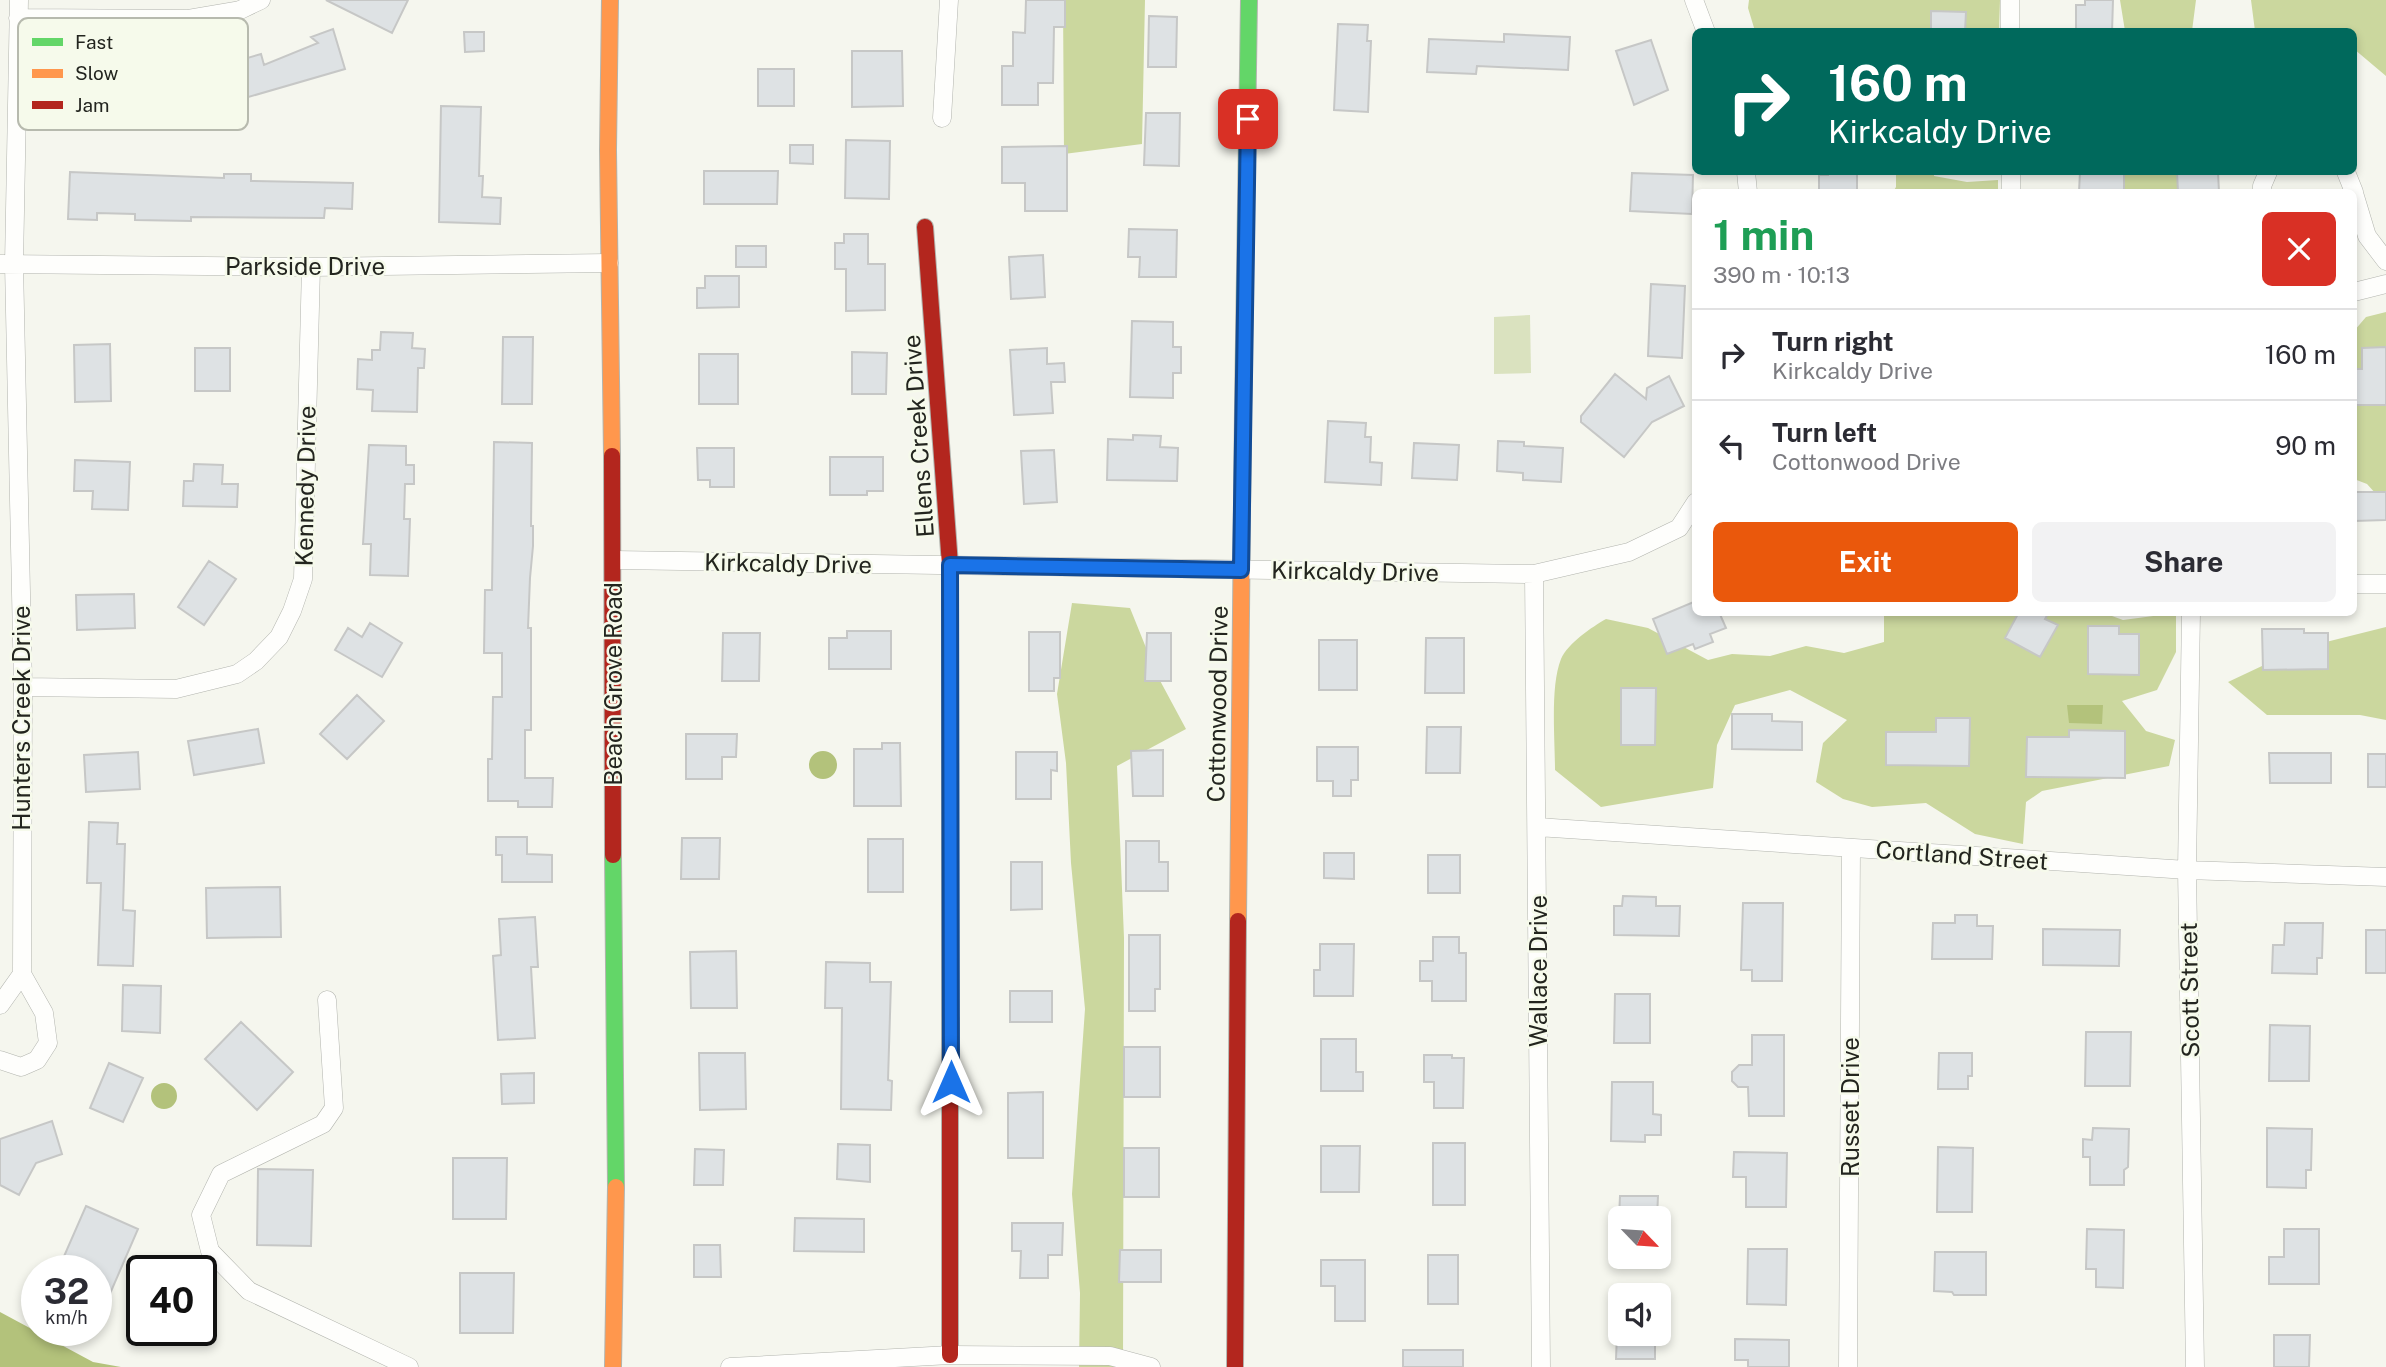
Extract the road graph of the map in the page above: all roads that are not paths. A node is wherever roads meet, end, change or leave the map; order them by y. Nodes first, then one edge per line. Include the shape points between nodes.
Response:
1 (19, 0) edge
2 (261, 0) edge
3 (610, 0) edge
4 (949, 0) edge
5 (1249, 0) edge
6 (1694, 0) edge
7 (2010, 0) edge
8 (18, 18) junction
9 (1704, 28) edge
10 (2010, 28) edge
11 (942, 117) dead end
12 (2357, 203) edge
13 (925, 227) dead end
14 (2386, 261) edge
15 (609, 263) junction
16 (7, 264) edge
17 (311, 267) junction
18 (2386, 284) edge
19 (2357, 291) edge
20 (1692, 508) edge
21 (614, 560) junction
22 (950, 565) junction
23 (1241, 570) junction
24 (1534, 574) junction
25 (2357, 584) edge
26 (2386, 584) edge
27 (2191, 616) edge
28 (23, 687) junction
29 (1537, 827) junction
30 (1851, 848) junction
31 (2187, 870) junction
32 (2386, 877) edge
33 (22, 974) junction
34 (327, 1000) dead end
35 (0, 1004) edge
36 (0, 1060) edge
37 (950, 1355) junction
38 (409, 1367) edge
39 (613, 1367) edge
40 (730, 1367) edge
41 (1151, 1367) edge
42 (1235, 1367) edge
43 (1541, 1367) edge
44 (1848, 1367) edge
45 (2195, 1367) edge

1 - 8 street, Hunters Creek Drive
2 - 8 street via 240,10 194,18
3 - 15 street, Beach Grove Road
4 - 11 street
5 - 23 street, Cottonwood Drive
6 - 9 street
7 - 10 street
8 - 16 street, Hunters Creek Drive
12 - 14 street via 2367,236
13 - 22 street, Ellens Creek Drive
15 - 17 street, Parkside Drive
15 - 21 street, Beach Grove Road
16 - 17 street, Parkside Drive
16 - 28 street, Hunters Creek Drive
17 - 28 street, Kennedy Drive via 303,579 279,637 237,674 176,689
18 - 19 street
20 - 24 street, Kirkcaldy Drive via 1679,527 1629,552
21 - 22 street, Kirkcaldy Drive
21 - 39 street, Beach Grove Road
22 - 23 street, Kirkcaldy Drive
22 - 37 street, Ellens Creek Drive
23 - 24 street, Kirkcaldy Drive
23 - 42 street, Cottonwood Drive
24 - 29 street, Wallace Drive
25 - 26 street
27 - 31 street, Scott Street
28 - 33 street, Hunters Creek Drive
29 - 30 street, Cortland Street
29 - 43 street, Wallace Drive
30 - 31 street, Cortland Street
30 - 44 street, Russet Drive
31 - 32 street, Cortland Street
31 - 45 street, Scott Street
33 - 35 street
33 - 36 street, Hunters Creek Drive via 44,1013 48,1043 37,1060 21,1067
34 - 38 street via 334,1108 323,1124 221,1174 201,1215 210,1251 249,1291
37 - 40 street
37 - 41 street via 1110,1356

